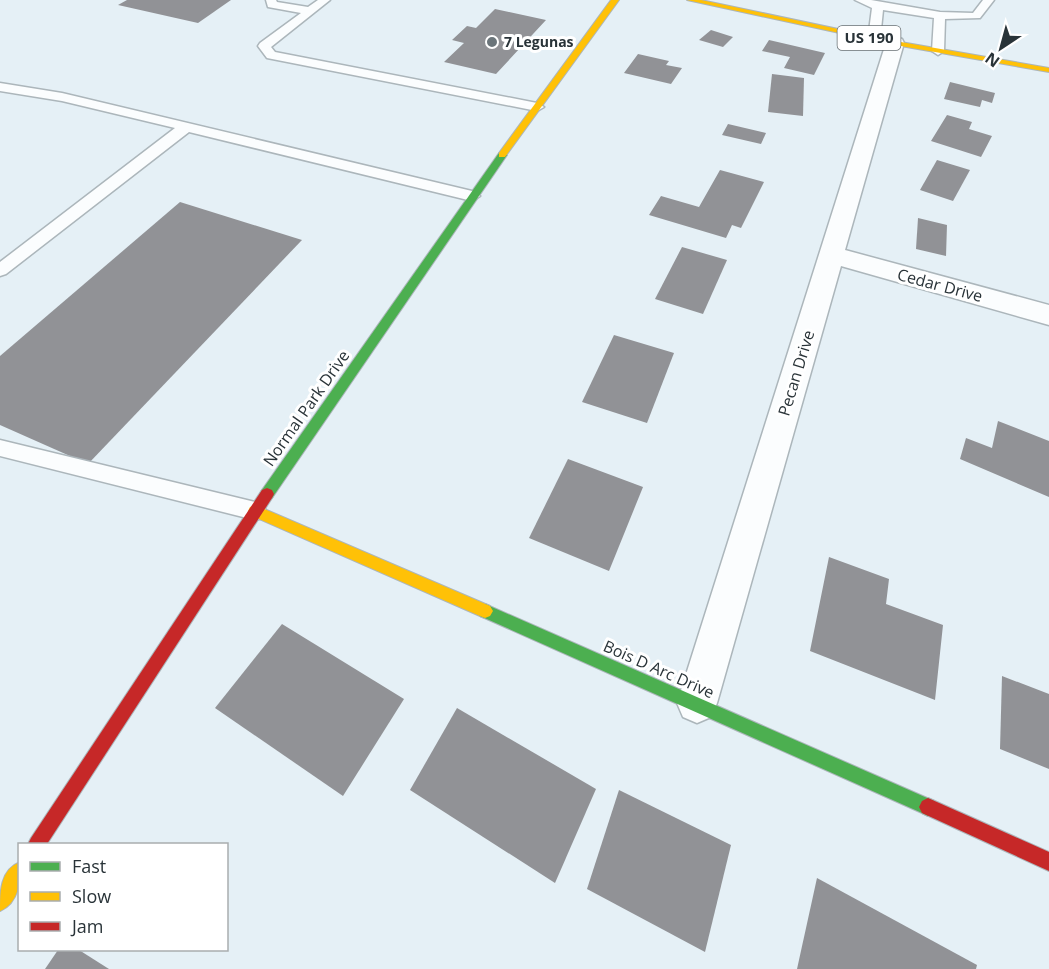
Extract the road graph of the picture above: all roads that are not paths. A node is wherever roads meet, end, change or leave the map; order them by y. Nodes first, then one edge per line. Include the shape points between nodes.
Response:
1 (271, 0) edge
2 (326, 0) edge
3 (615, 0) edge
4 (691, 0) edge
5 (860, 0) edge
6 (927, 0) edge
7 (989, 0) edge
8 (875, 3) edge
9 (310, 11) junction
10 (916, 12) junction
11 (940, 15) junction
12 (885, 41) junction
13 (938, 51) junction
14 (1049, 70) edge
15 (0, 87) edge
16 (537, 107) junction
17 (186, 127) junction
18 (472, 196) junction
19 (831, 255) junction
20 (0, 270) edge
21 (1049, 315) edge
22 (0, 448) edge
23 (255, 511) junction
24 (696, 704) junction
25 (38, 843) edge
26 (1049, 862) edge
27 (18, 874) edge
28 (0, 901) edge

1 - 9 lane via 272,5
2 - 9 lane
3 - 16 street, Normal Park Drive
4 - 12 street, US 190
5 - 8 lane
6 - 10 lane
7 - 11 lane via 976,16
8 - 10 lane
8 - 12 lane
9 - 16 lane via 264,46 271,55
10 - 11 lane
11 - 13 lane
12 - 13 street, US 190
12 - 19 street, Pecan Drive
13 - 14 street, US 190
15 - 17 lane via 62,96
16 - 18 street, Normal Park Drive
17 - 18 lane
17 - 20 lane
18 - 23 street, Normal Park Drive
19 - 21 street, Cedar Drive
19 - 24 street, Pecan Drive
22 - 23 lane
23 - 24 street, Bois D Arc Drive
23 - 25 street, Normal Park Drive
24 - 26 street, Bois D Arc Drive
27 - 28 street

